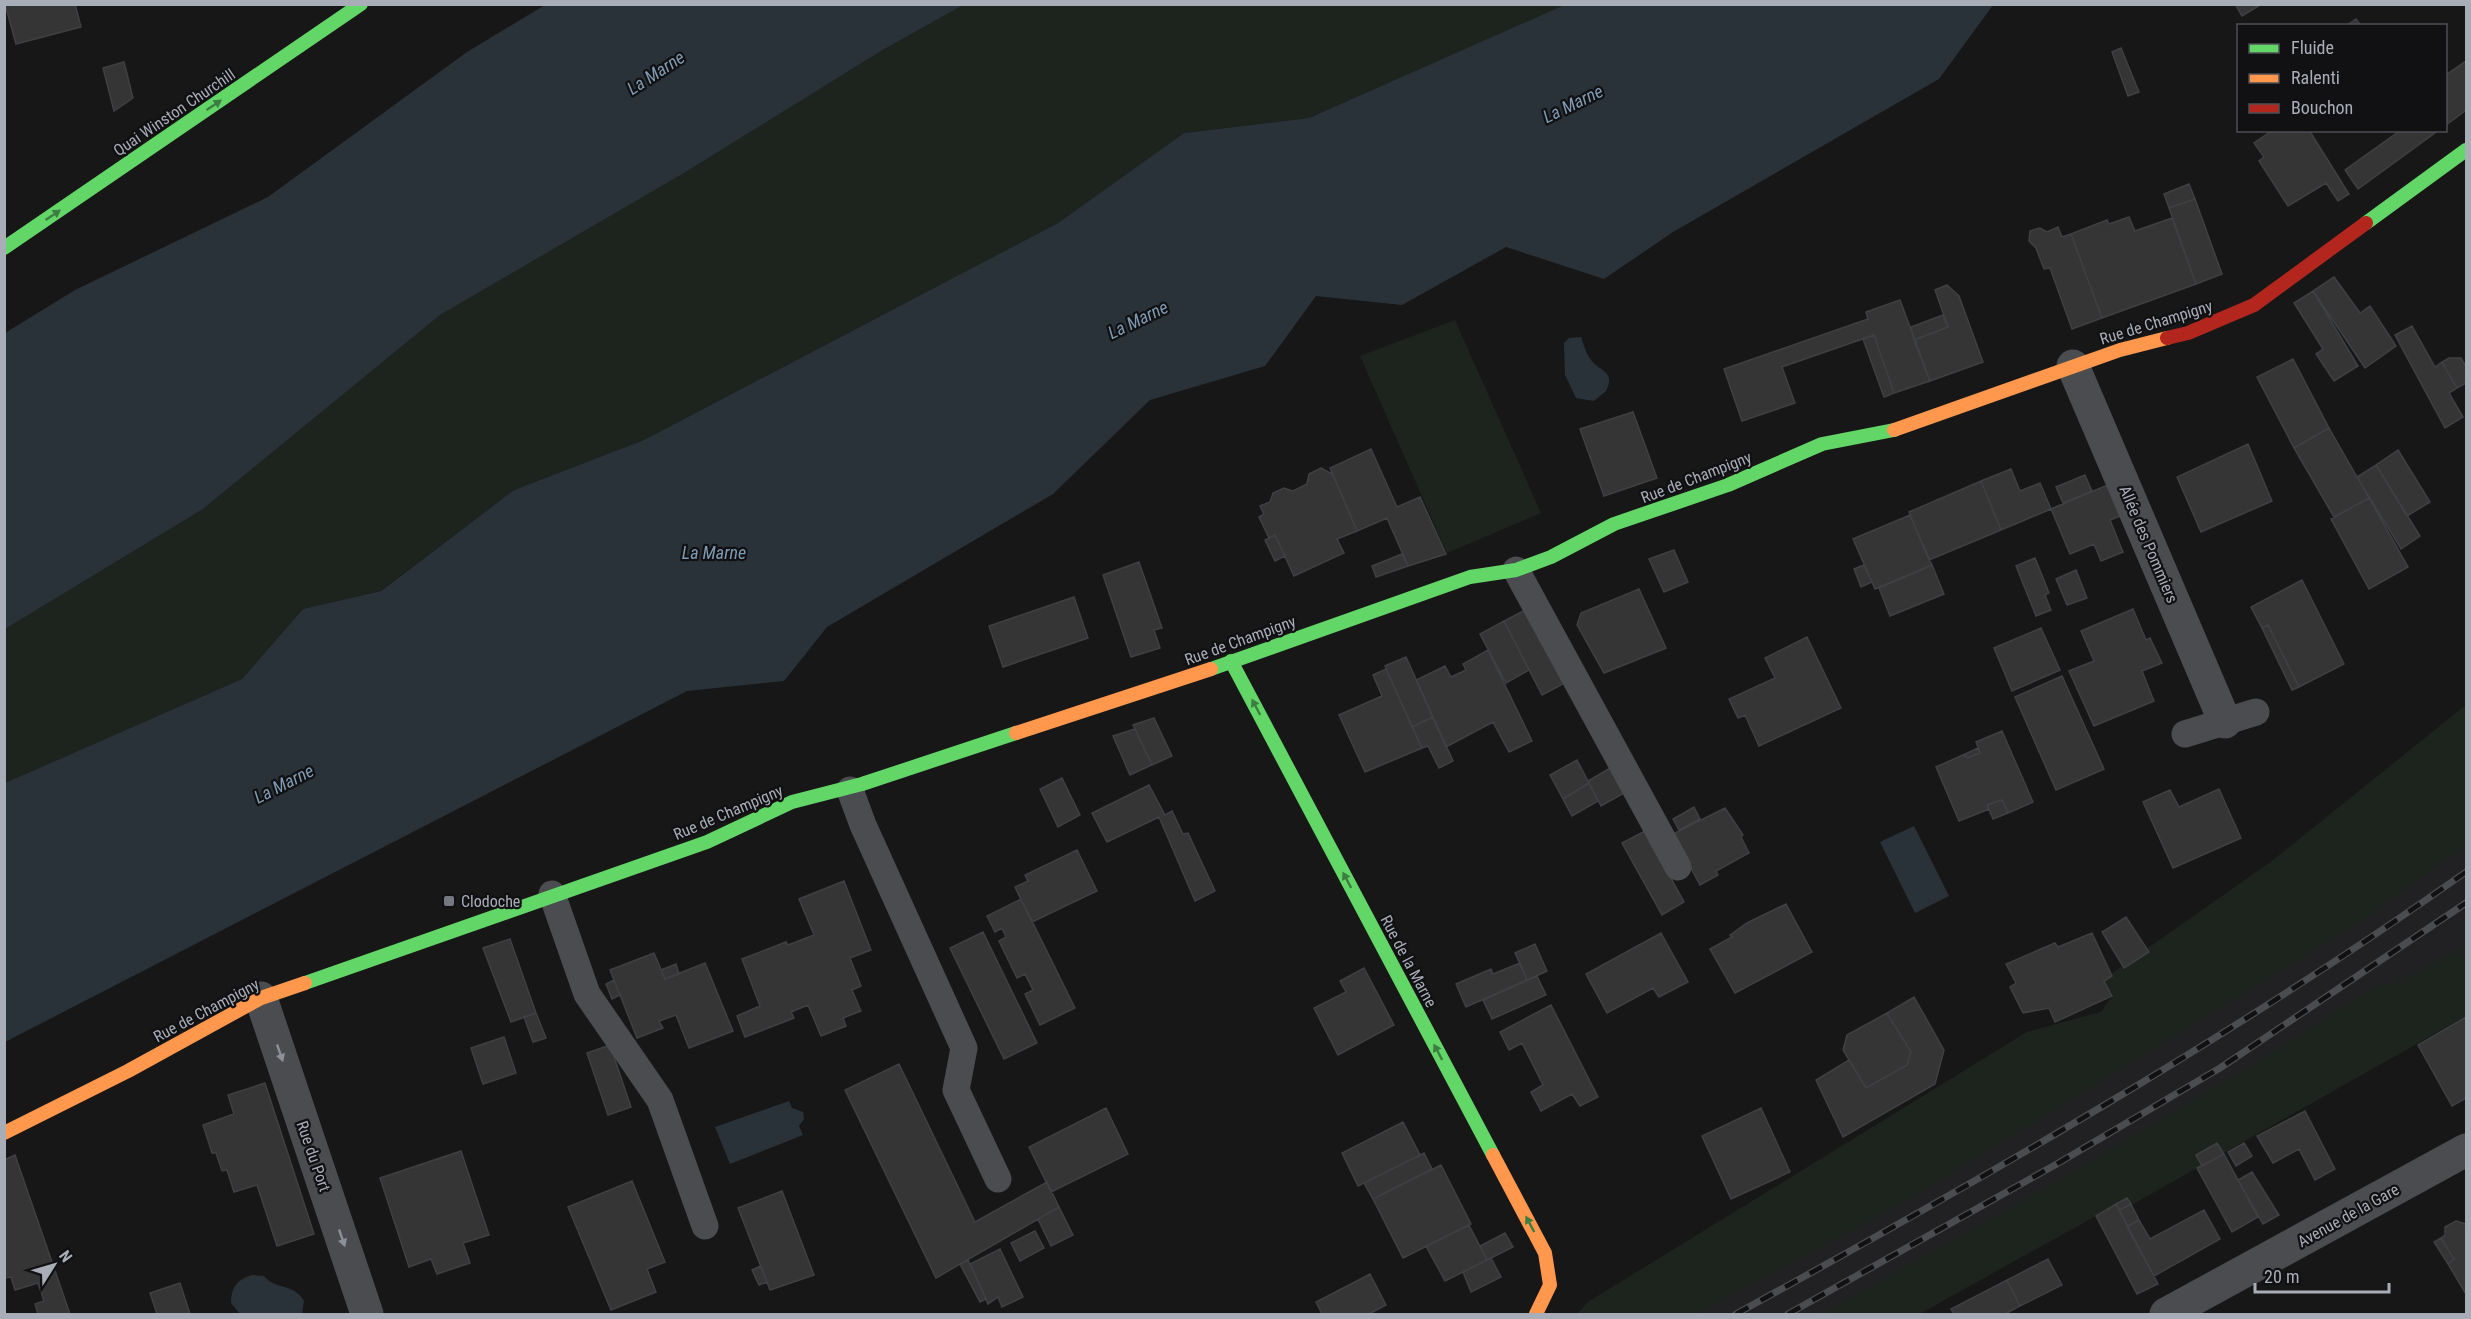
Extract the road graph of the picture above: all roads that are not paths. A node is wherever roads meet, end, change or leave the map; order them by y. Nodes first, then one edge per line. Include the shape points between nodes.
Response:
1 (361, 4) edge
2 (2466, 150) edge
3 (4, 248) edge
4 (2073, 366) junction
5 (1516, 570) junction
6 (1231, 661) junction
7 (2256, 712) dead end
8 (2225, 722) junction
9 (2185, 734) dead end
10 (850, 790) junction
11 (1678, 867) dead end
12 (552, 894) junction
13 (261, 998) junction
14 (4, 1133) edge
15 (2466, 1150) edge
16 (998, 1179) dead end
17 (705, 1226) dead end
18 (367, 1314) edge
19 (1536, 1314) edge
20 (2166, 1314) edge

3 -> 1 street, Quai Winston Churchill
2 - 4 street, Rue de Champigny via 2254,305 2187,333
4 - 5 street, Rue de Champigny via 1886,433 1822,444 1728,485 1614,524 1551,557
4 - 8 street, Allée des Pommiers
5 - 6 street, Rue de Champigny via 1459,580
5 - 11 lane
6 - 10 street, Rue de Champigny
19 -> 6 street, Rue de la Marne via 1552,1278 1545,1253
7 - 8 lane
8 - 9 lane
10 - 12 street, Rue de Champigny via 772,810 707,842
10 - 16 lane via 964,1048 956,1090
12 - 13 street, Rue de Champigny
12 - 17 lane via 587,994 660,1101
13 - 14 street, Rue de Champigny
13 -> 18 street, Rue du Port
15 - 20 street, Avenue de la Gare

